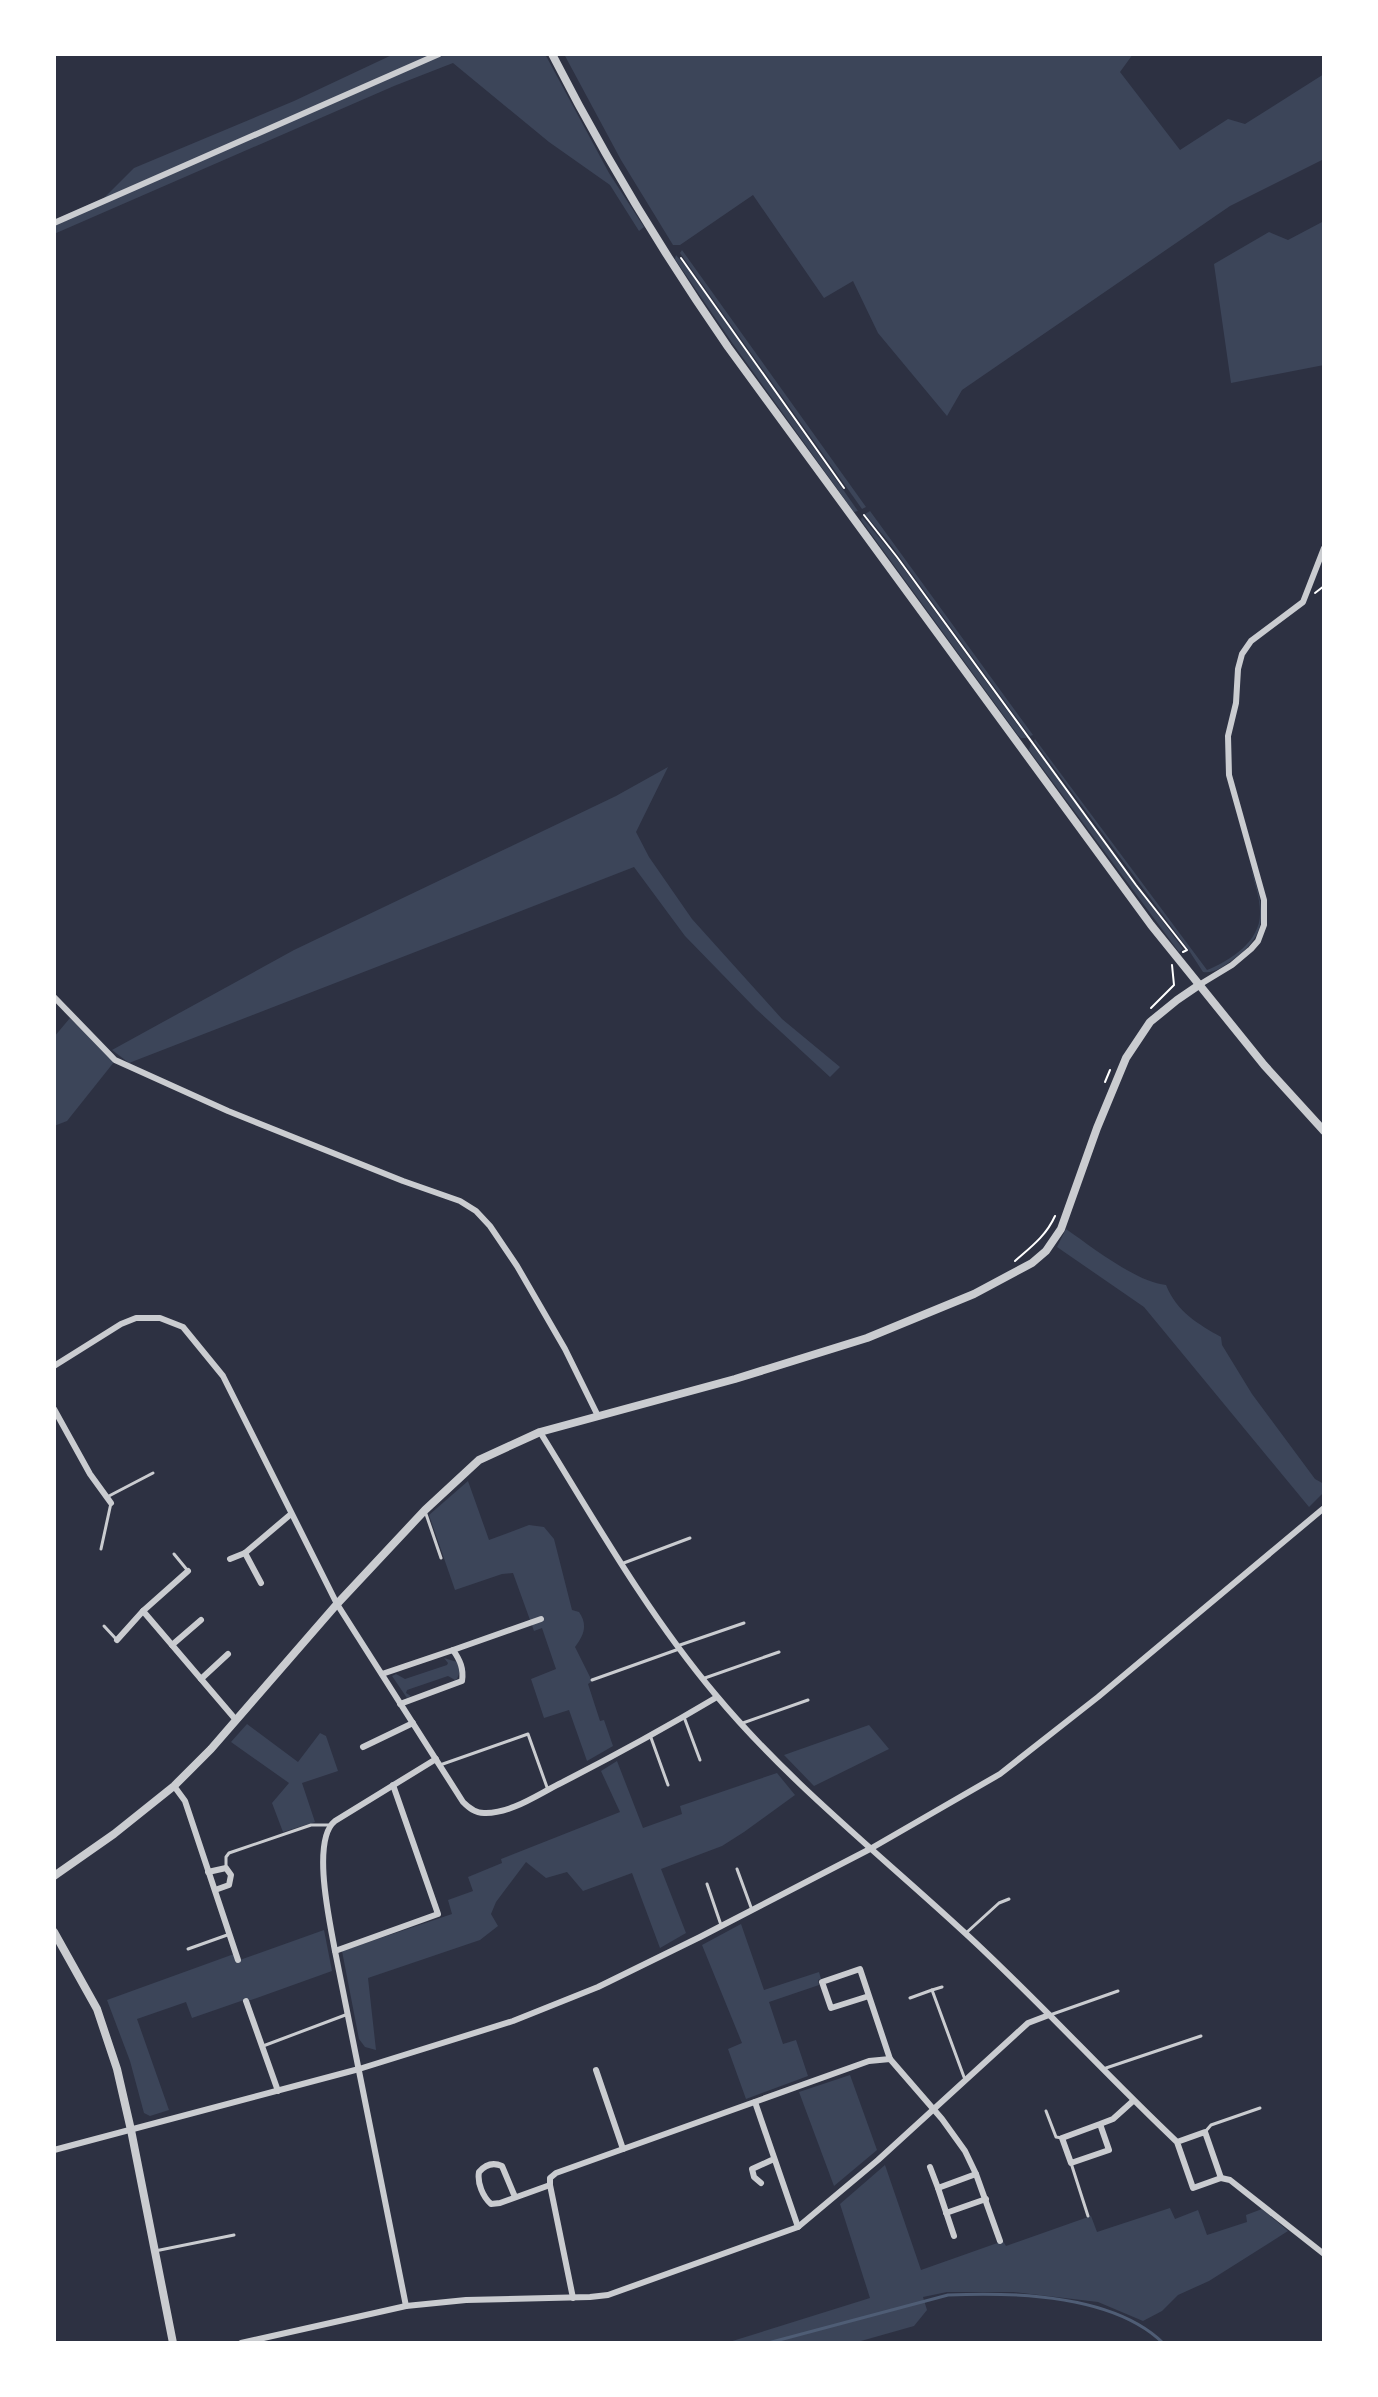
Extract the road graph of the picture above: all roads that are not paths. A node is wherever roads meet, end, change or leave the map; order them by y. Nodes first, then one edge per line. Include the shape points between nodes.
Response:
1 (439, 54) edge
2 (552, 54) edge
3 (54, 223) edge
4 (1324, 548) edge
5 (1199, 985) junction
6 (54, 997) edge
7 (1324, 1131) edge
8 (54, 1366) edge
9 (54, 1409) edge
10 (598, 1416) junction
11 (540, 1432) junction
12 (153, 1473) dead end
13 (109, 1500) junction
14 (1324, 1508) edge
15 (425, 1510) junction
16 (291, 1514) junction
17 (690, 1538) dead end
18 (101, 1549) dead end
19 (245, 1553) junction
20 (174, 1554) dead end
21 (441, 1558) dead end
22 (230, 1559) dead end
23 (621, 1564) junction
24 (188, 1571) joint
25 (261, 1583) dead end
26 (337, 1604) junction
27 (143, 1611) junction
28 (541, 1619) dead end
29 (201, 1620) dead end
30 (744, 1623) dead end
31 (104, 1626) dead end
32 (117, 1640) joint
33 (172, 1645) junction
34 (678, 1648) junction
35 (453, 1650) junction
36 (779, 1652) dead end
37 (228, 1654) dead end
38 (382, 1674) junction
39 (201, 1679) junction
40 (702, 1679) junction
41 (592, 1680) dead end
42 (717, 1697) junction
43 (808, 1700) dead end
44 (400, 1704) junction
45 (684, 1717) junction
46 (236, 1720) junction
47 (413, 1723) junction
48 (740, 1724) junction
49 (650, 1735) junction
50 (363, 1747) dead end
51 (700, 1760) dead end
52 (438, 1762) junction
53 (393, 1785) junction
54 (668, 1785) dead end
55 (174, 1786) junction
56 (548, 1790) junction
57 (330, 1825) junction
58 (870, 1849) junction
59 (226, 1868) junction
60 (737, 1869) dead end
61 (208, 1872) junction
62 (54, 1876) edge
63 (707, 1884) dead end
64 (215, 1890) junction
65 (1009, 1899) dead end
66 (752, 1910) junction
67 (721, 1925) junction
68 (54, 1932) edge
69 (966, 1933) junction
70 (230, 1934) junction
71 (188, 1949) dead end
72 (335, 1951) junction
73 (238, 1960) dead end
74 (942, 1987) dead end
75 (932, 1990) junction
76 (1118, 1991) dead end
77 (869, 1996) junction
78 (910, 1998) dead end
79 (246, 2001) dead end
80 (348, 2014) junction
81 (1049, 2015) junction
82 (1201, 2036) dead end
83 (263, 2046) junction
84 (890, 2059) junction
85 (359, 2069) junction
86 (596, 2070) dead end
87 (1101, 2070) junction
88 (965, 2080) junction
89 (278, 2091) junction
90 (1133, 2101) junction
91 (755, 2102) junction
92 (1260, 2108) dead end
93 (934, 2109) junction
94 (1046, 2111) dead end
95 (1100, 2124) junction
96 (131, 2130) junction
97 (1205, 2132) junction
98 (1062, 2138) junction
99 (1177, 2142) junction
100 (623, 2149) junction
101 (54, 2150) edge
102 (774, 2159) junction
103 (1071, 2163) junction
104 (930, 2167) dead end
105 (976, 2174) junction
106 (1221, 2178) junction
107 (761, 2183) dead end
108 (550, 2185) junction
109 (938, 2188) junction
110 (515, 2197) junction
111 (986, 2199) junction
112 (946, 2213) junction
113 (1088, 2216) dead end
114 (798, 2227) junction
115 (234, 2235) dead end
116 (954, 2236) dead end
117 (1000, 2241) dead end
118 (155, 2251) junction
119 (1324, 2254) edge
120 (573, 2298) junction
121 (406, 2306) junction
122 (173, 2343) edge
123 (241, 2343) edge

1 - 3 street
2 - 5 street via 618,176 709,320
4 - 5 street via 1303,602 1251,641 1242,654 1227,755 1264,900 1264,925 1251,949
5 - 7 street
5 - 10 street via 1138,1038 1119,1071 1061,1229 1032,1263 974,1294 867,1338
6 - 10 street via 115,1060 476,1211 517,1266
8 - 16 street via 136,1318 160,1318 183,1327 223,1376
9 - 13 street
10 - 11 street
11 - 15 street via 479,1460
11 - 23 street
12 - 13 lane
13 - 18 lane
14 - 58 street via 1000,1774
15 - 21 lane
15 - 26 street
16 - 19 street
16 - 26 street
17 - 23 lane
19 - 22 street
19 - 25 street
20 - 24 lane
23 - 34 street
24 - 27 street
26 - 38 street
26 - 46 street
27 - 32 street
27 - 33 street
28 - 35 street
29 - 33 street
30 - 34 lane
31 - 32 lane
33 - 39 street
34 - 40 street
34 - 41 lane
35 - 38 street
35 - 44 street via 464,1672 462,1681
36 - 40 lane
37 - 39 street
38 - 44 street
39 - 46 street
40 - 42 street
42 - 45 street
42 - 48 street
43 - 48 lane
44 - 47 street
45 - 49 street
45 - 51 lane
46 - 55 street
47 - 50 street
47 - 52 street
48 - 58 street
49 - 54 lane
49 - 56 street
52 - 53 street
52 - 56 street via 463,1802 483,1813 508,1809
52 - 56 lane via 528,1734
53 - 57 street
53 - 72 street via 438,1914
55 - 61 street via 185,1801
55 - 62 street
57 - 59 lane via 311,1825 229,1853
57 - 72 street via 324,1856
58 - 66 street
58 - 69 street
59 - 61 street
59 - 64 street via 231,1883
60 - 66 lane
61 - 64 street
63 - 67 lane
64 - 70 street
65 - 69 lane
66 - 67 street
67 - 85 street via 532,2015
68 - 96 street via 105,2028
69 - 81 street
70 - 71 lane
70 - 73 street
72 - 80 street
74 - 75 lane
75 - 78 lane
75 - 88 lane
76 - 81 lane
77 - 77 street via 860,1969 822,1982 831,2008
77 - 84 street
79 - 83 street
80 - 83 lane
80 - 85 street
81 - 87 street
81 - 88 street via 1028,2023
82 - 87 lane
83 - 89 street
84 - 91 street via 869,2061
84 - 93 street
85 - 89 street
85 - 121 street
86 - 100 street
87 - 90 street
88 - 93 street
89 - 96 street
90 - 95 street
90 - 99 street
91 - 100 street
91 - 102 street
92 - 97 lane via 1211,2125
93 - 105 street
93 - 114 street
94 - 98 lane via 1056,2137
95 - 98 street
95 - 103 street via 1109,2150
96 - 101 street
96 - 118 street
97 - 99 street
97 - 106 street
98 - 103 street
99 - 106 street via 1193,2188
100 - 108 street via 562,2170 550,2178
102 - 107 street via 752,2169
102 - 114 street
103 - 113 lane
104 - 109 street
105 - 109 street
105 - 111 street
106 - 119 street
108 - 110 street
108 - 120 street
109 - 112 street
110 - 110 street via 491,2204 479,2172 489,2165 502,2166
111 - 112 street
111 - 117 street
112 - 116 street
114 - 120 street via 608,2295
115 - 118 lane
118 - 122 street
120 - 121 street
121 - 123 street

